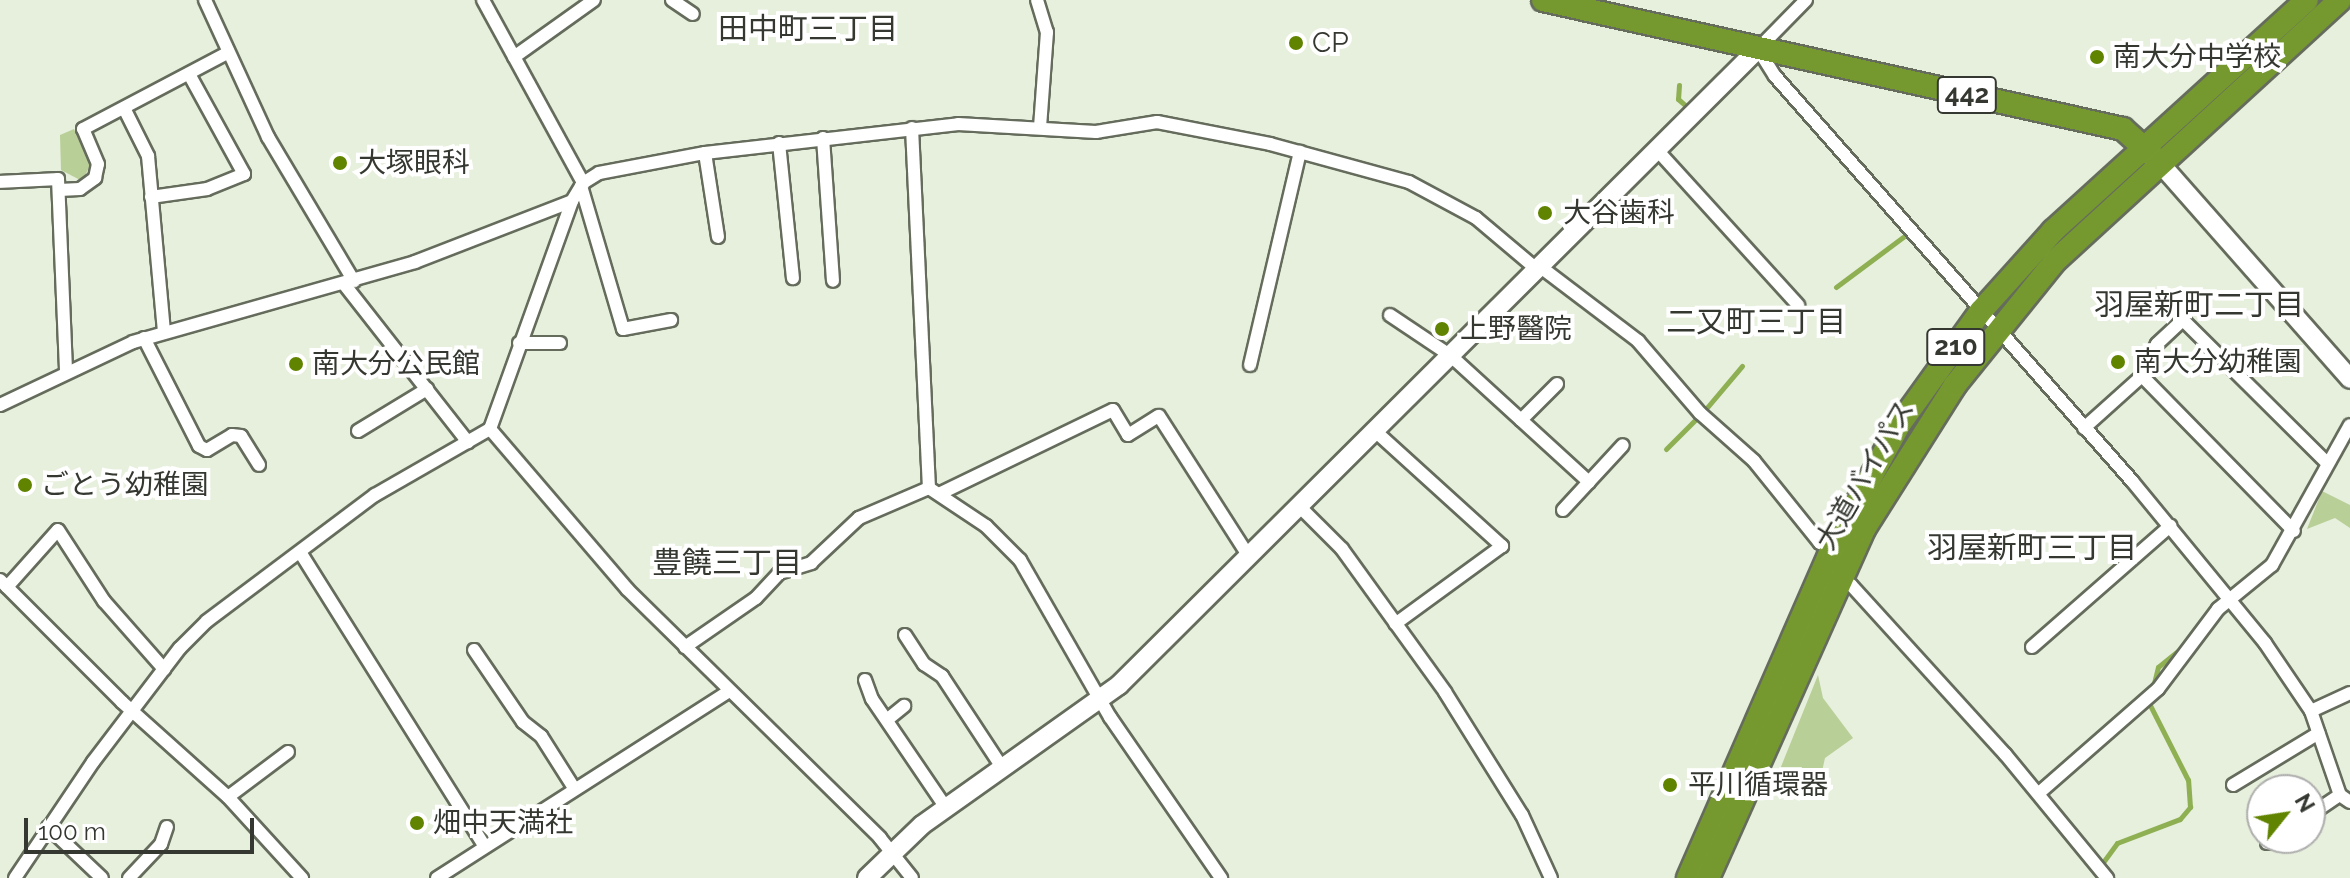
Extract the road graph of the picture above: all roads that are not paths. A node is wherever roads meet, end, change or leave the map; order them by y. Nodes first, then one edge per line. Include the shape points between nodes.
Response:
1 (205, 0) edge
2 (483, 0) edge
3 (594, 0) edge
4 (672, 0) edge
5 (1037, 0) edge
6 (1543, 0) edge
7 (1806, 0) edge
8 (2307, 0) edge
9 (2340, 0) edge
10 (1622, 9) edge
11 (693, 14) dead end
12 (1758, 49) junction
13 (227, 53) junction
14 (514, 57) junction
15 (189, 74) junction
16 (124, 108) junction
17 (1040, 127) junction
18 (912, 128) junction
19 (823, 138) junction
20 (779, 143) junction
21 (1657, 150) junction
22 (1300, 152) junction
23 (705, 153) junction
24 (2151, 154) junction
25 (0, 182) edge
26 (582, 185) junction
27 (59, 190) junction
28 (151, 197) junction
29 (572, 201) junction
30 (718, 237) dead end
31 (1541, 269) junction
32 (793, 278) dead end
33 (833, 281) dead end
34 (349, 282) junction
35 (1798, 305) dead end
36 (1981, 311) junction
37 (1390, 315) dead end
38 (671, 320) dead end
39 (1998, 328) junction
40 (164, 331) junction
41 (144, 338) junction
42 (519, 343) junction
43 (560, 343) dead end
44 (1451, 356) junction
45 (1250, 365) dead end
46 (66, 371) junction
47 (2142, 376) junction
48 (2350, 379) edge
49 (1557, 384) dead end
50 (427, 389) junction
51 (0, 405) edge
52 (1521, 420) junction
53 (2350, 425) edge
54 (2084, 428) junction
55 (490, 429) junction
56 (1374, 430) junction
57 (358, 431) dead end
58 (468, 442) junction
59 (1623, 445) dead end
60 (2326, 462) junction
61 (259, 465) dead end
62 (1589, 482) junction
63 (934, 491) junction
64 (1298, 505) junction
65 (1563, 510) dead end
66 (2170, 526) junction
67 (2294, 531) junction
68 (1842, 550) junction
69 (300, 552) junction
70 (1248, 555) junction
71 (1840, 580) junction
72 (4, 584) edge
73 (1816, 584) junction
74 (2230, 599) junction
75 (1395, 624) junction
76 (905, 635) dead end
77 (685, 647) junction
78 (2032, 647) dead end
79 (474, 650) dead end
80 (164, 669) junction
81 (865, 680) dead end
82 (729, 691) junction
83 (2350, 693) edge
84 (1101, 701) junction
85 (904, 706) dead end
86 (133, 711) junction
87 (2311, 711) junction
88 (888, 719) junction
89 (2319, 733) junction
90 (288, 752) dead end
91 (1003, 769) junction
92 (2233, 785) dead end
93 (574, 788) junction
94 (2039, 793) junction
95 (228, 797) junction
96 (2345, 798) edge
97 (2326, 807) edge
98 (946, 808) junction
99 (48, 827) junction
100 (167, 827) dead end
101 (483, 844) junction
102 (892, 851) junction
103 (15, 878) edge
104 (102, 878) edge
105 (129, 878) edge
106 (302, 878) edge
107 (437, 878) edge
108 (867, 878) edge
109 (912, 878) edge
110 (1221, 878) edge
111 (1551, 878) edge
112 (1688, 878) edge
113 (1708, 878) edge
114 (2107, 878) edge

1 - 13 street
2 - 14 street
3 - 14 street
4 - 11 street
5 - 17 street via 1047,32
6 - 10 highway, 442
7 - 12 street
8 - 24 highway, 大道バイパス / 210
9 - 24 highway, 大道バイパス / 210
10 - 12 highway, 442
12 - 21 street
12 - 24 highway, 442 via 2123,129
12 - 36 street via 1857,173
13 - 15 street
13 - 34 street
14 - 26 street
15 - 16 street
15 - 28 street via 244,174 207,189
16 - 27 street via 83,129 98,164 92,182
16 - 28 street via 145,146
17 - 18 street via 971,123
17 - 22 street via 1096,132 1157,122
18 - 19 street
18 - 63 street
19 - 20 street
19 - 33 street
20 - 23 street
20 - 32 street
21 - 31 street
21 - 35 street
22 - 31 street via 1419,187 1490,228
22 - 45 street
23 - 26 street via 618,167
23 - 30 street
24 - 36 highway, 大道バイパス / 210 via 2053,231
24 - 39 highway, 大道バイパス / 210
24 - 48 street
25 - 27 street via 58,179
26 - 29 street
26 - 38 street via 623,329
27 - 46 street
28 - 40 street
29 - 34 street
29 - 42 street
31 - 44 street
31 - 68 street via 1638,341 1700,413 1754,461 1820,543
34 - 40 street
34 - 50 street
36 - 39 street
36 - 68 highway, 大道バイパス / 210 via 1899,425
37 - 44 street
39 - 54 street
39 - 68 highway, 大道バイパス / 210
40 - 41 street
41 - 46 street
41 - 61 street via 199,446 207,450 232,435 241,436
42 - 43 street
42 - 55 street
44 - 52 street
44 - 56 street
46 - 51 street
47 - 54 street
47 - 60 street via 2157,344 2183,320
47 - 67 street
49 - 52 street
50 - 57 street
50 - 58 street
52 - 62 street
53 - 60 street
54 - 66 street
55 - 58 street
55 - 77 street via 627,589
56 - 64 street
56 - 75 street via 1502,546
58 - 69 street via 375,495
59 - 62 street
60 - 67 street
62 - 65 street
63 - 70 street via 1113,410 1128,435 1159,416
63 - 77 street via 859,518 811,563 779,573 756,598
63 - 84 street via 986,526 1020,560
64 - 70 street
64 - 75 street via 1342,549
66 - 74 street
66 - 78 street
67 - 74 street via 2272,565
68 - 71 highway, 大道バイパス / 210
68 - 73 highway, 大道バイパス / 210
69 - 80 street via 216,614
69 - 101 street
70 - 84 street
71 - 73 street
71 - 94 street via 1851,585
71 - 113 highway, 大道バイパス / 210
72 - 80 street via 58,530 104,601
72 - 86 street
73 - 112 highway, 大道バイパス / 210
74 - 87 street
74 - 94 street via 2158,689
75 - 111 street via 1515,804
76 - 91 street via 924,664 942,676
77 - 82 street
79 - 93 street
80 - 86 street
81 - 88 street
82 - 93 street
82 - 102 street
83 - 87 street
84 - 91 street
84 - 110 street
85 - 88 street
86 - 95 street
86 - 99 street
87 - 89 street
88 - 98 street
89 - 92 street
89 - 96 street
90 - 95 street
91 - 98 street
93 - 101 street
94 - 114 street
95 - 106 street
96 - 97 street
98 - 102 street
99 - 103 street
99 - 104 street
100 - 105 street via 161,844
101 - 107 street
102 - 108 street
102 - 109 street

